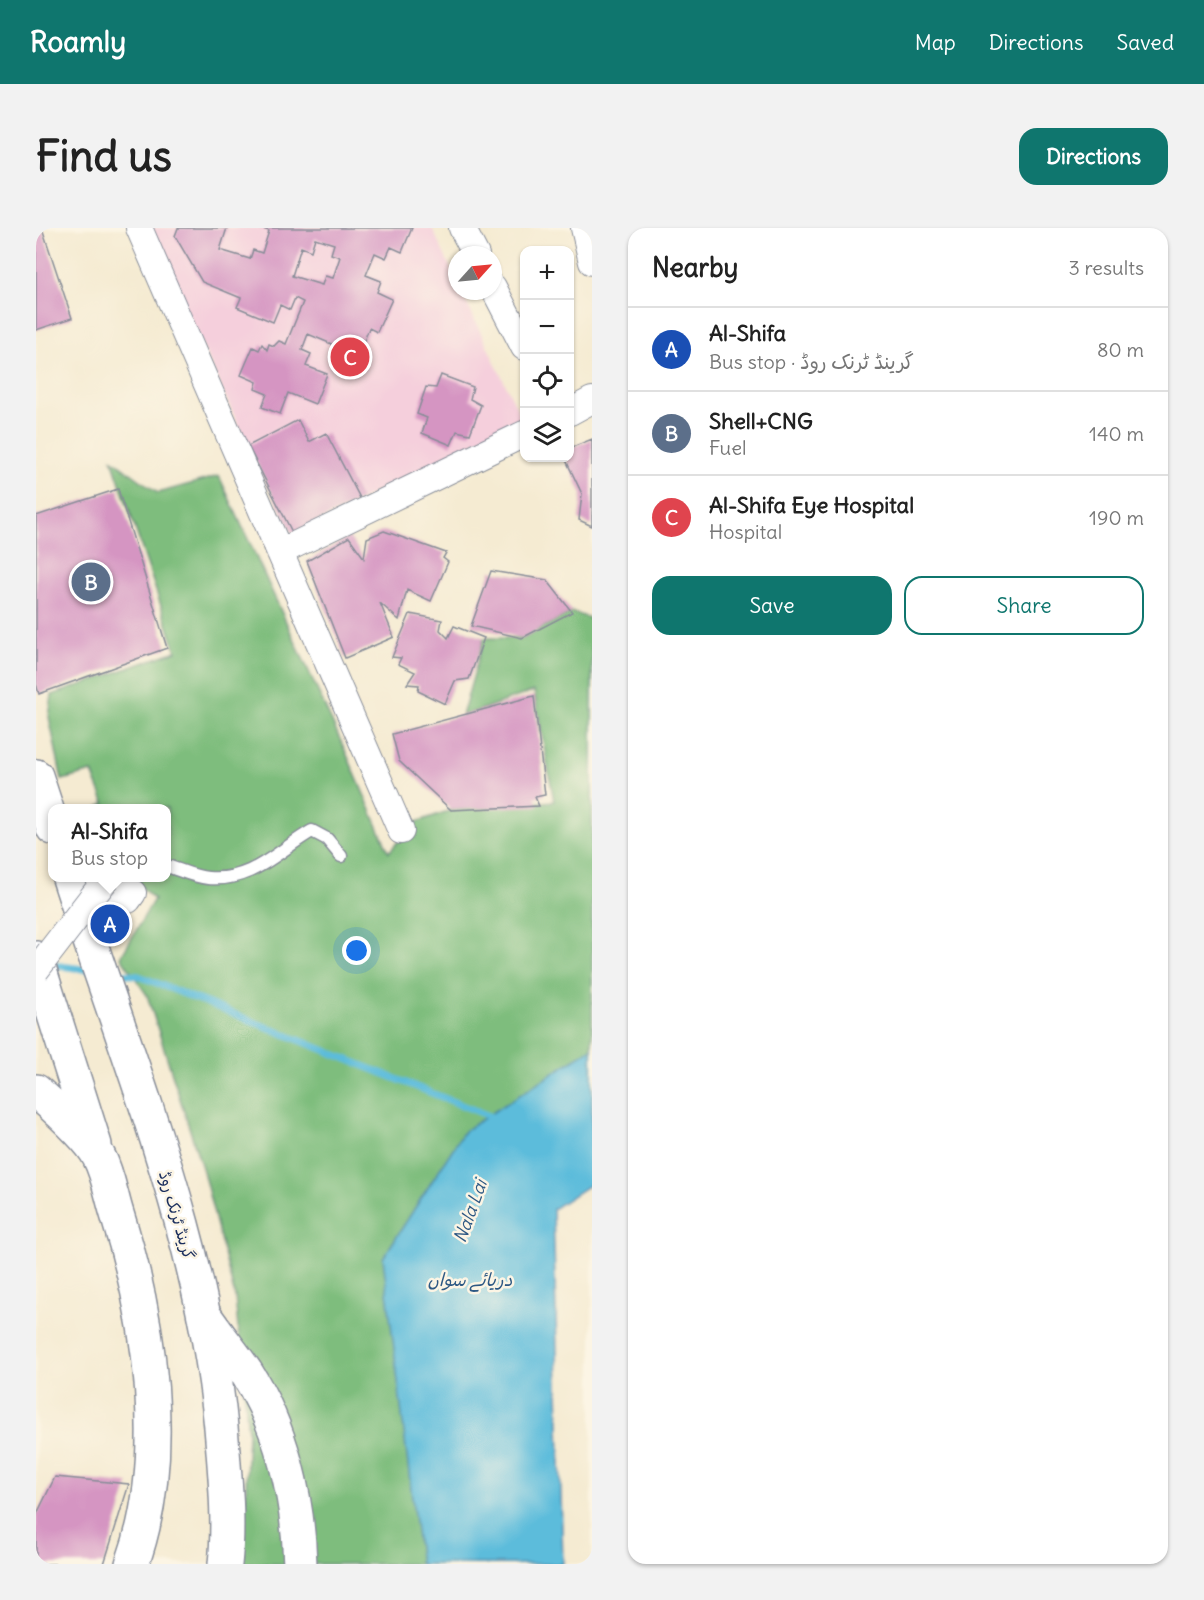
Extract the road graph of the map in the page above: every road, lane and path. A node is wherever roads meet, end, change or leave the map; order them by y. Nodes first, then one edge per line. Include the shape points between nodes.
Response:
1 (139, 228) edge
2 (462, 228) edge
3 (584, 228) edge
4 (471, 246) edge
5 (592, 262) edge
6 (500, 300) edge
7 (520, 338) edge
8 (592, 400) edge
9 (574, 409) edge
10 (520, 436) edge
11 (280, 552) junction
12 (36, 776) edge
13 (48, 813) edge
14 (401, 831) dead end
15 (341, 856) dead end
16 (171, 867) edge
17 (70, 882) edge
18 (109, 882) edge
19 (110, 882) edge
20 (89, 938) junction
21 (36, 958) edge
22 (36, 970) edge
23 (36, 1091) edge
24 (99, 1156) junction
25 (205, 1316) junction
26 (137, 1558) edge
27 (225, 1564) edge
28 (300, 1564) edge

1 - 11 street
2 - 4 street
3 - 5 street
6 - 7 street
8 - 9 street
10 - 11 street
11 - 14 street
12 - 13 main road
15 - 16 lane via 327,839 312,831 253,871 231,878 206,879
17 - 20 main road, گرینڈ ٹرنک روڈ
18 - 22 street, bridge
19 - 20 street
20 - 25 main road, گرینڈ ٹرنک روڈ via 154,1135
21 - 24 main road
23 - 24 main road
24 - 26 main road via 127,1246 145,1324 153,1399 152,1451
25 - 27 main road, گرینڈ ٹرنک روڈ via 221,1413
25 - 28 main road via 246,1373 269,1416 289,1471

